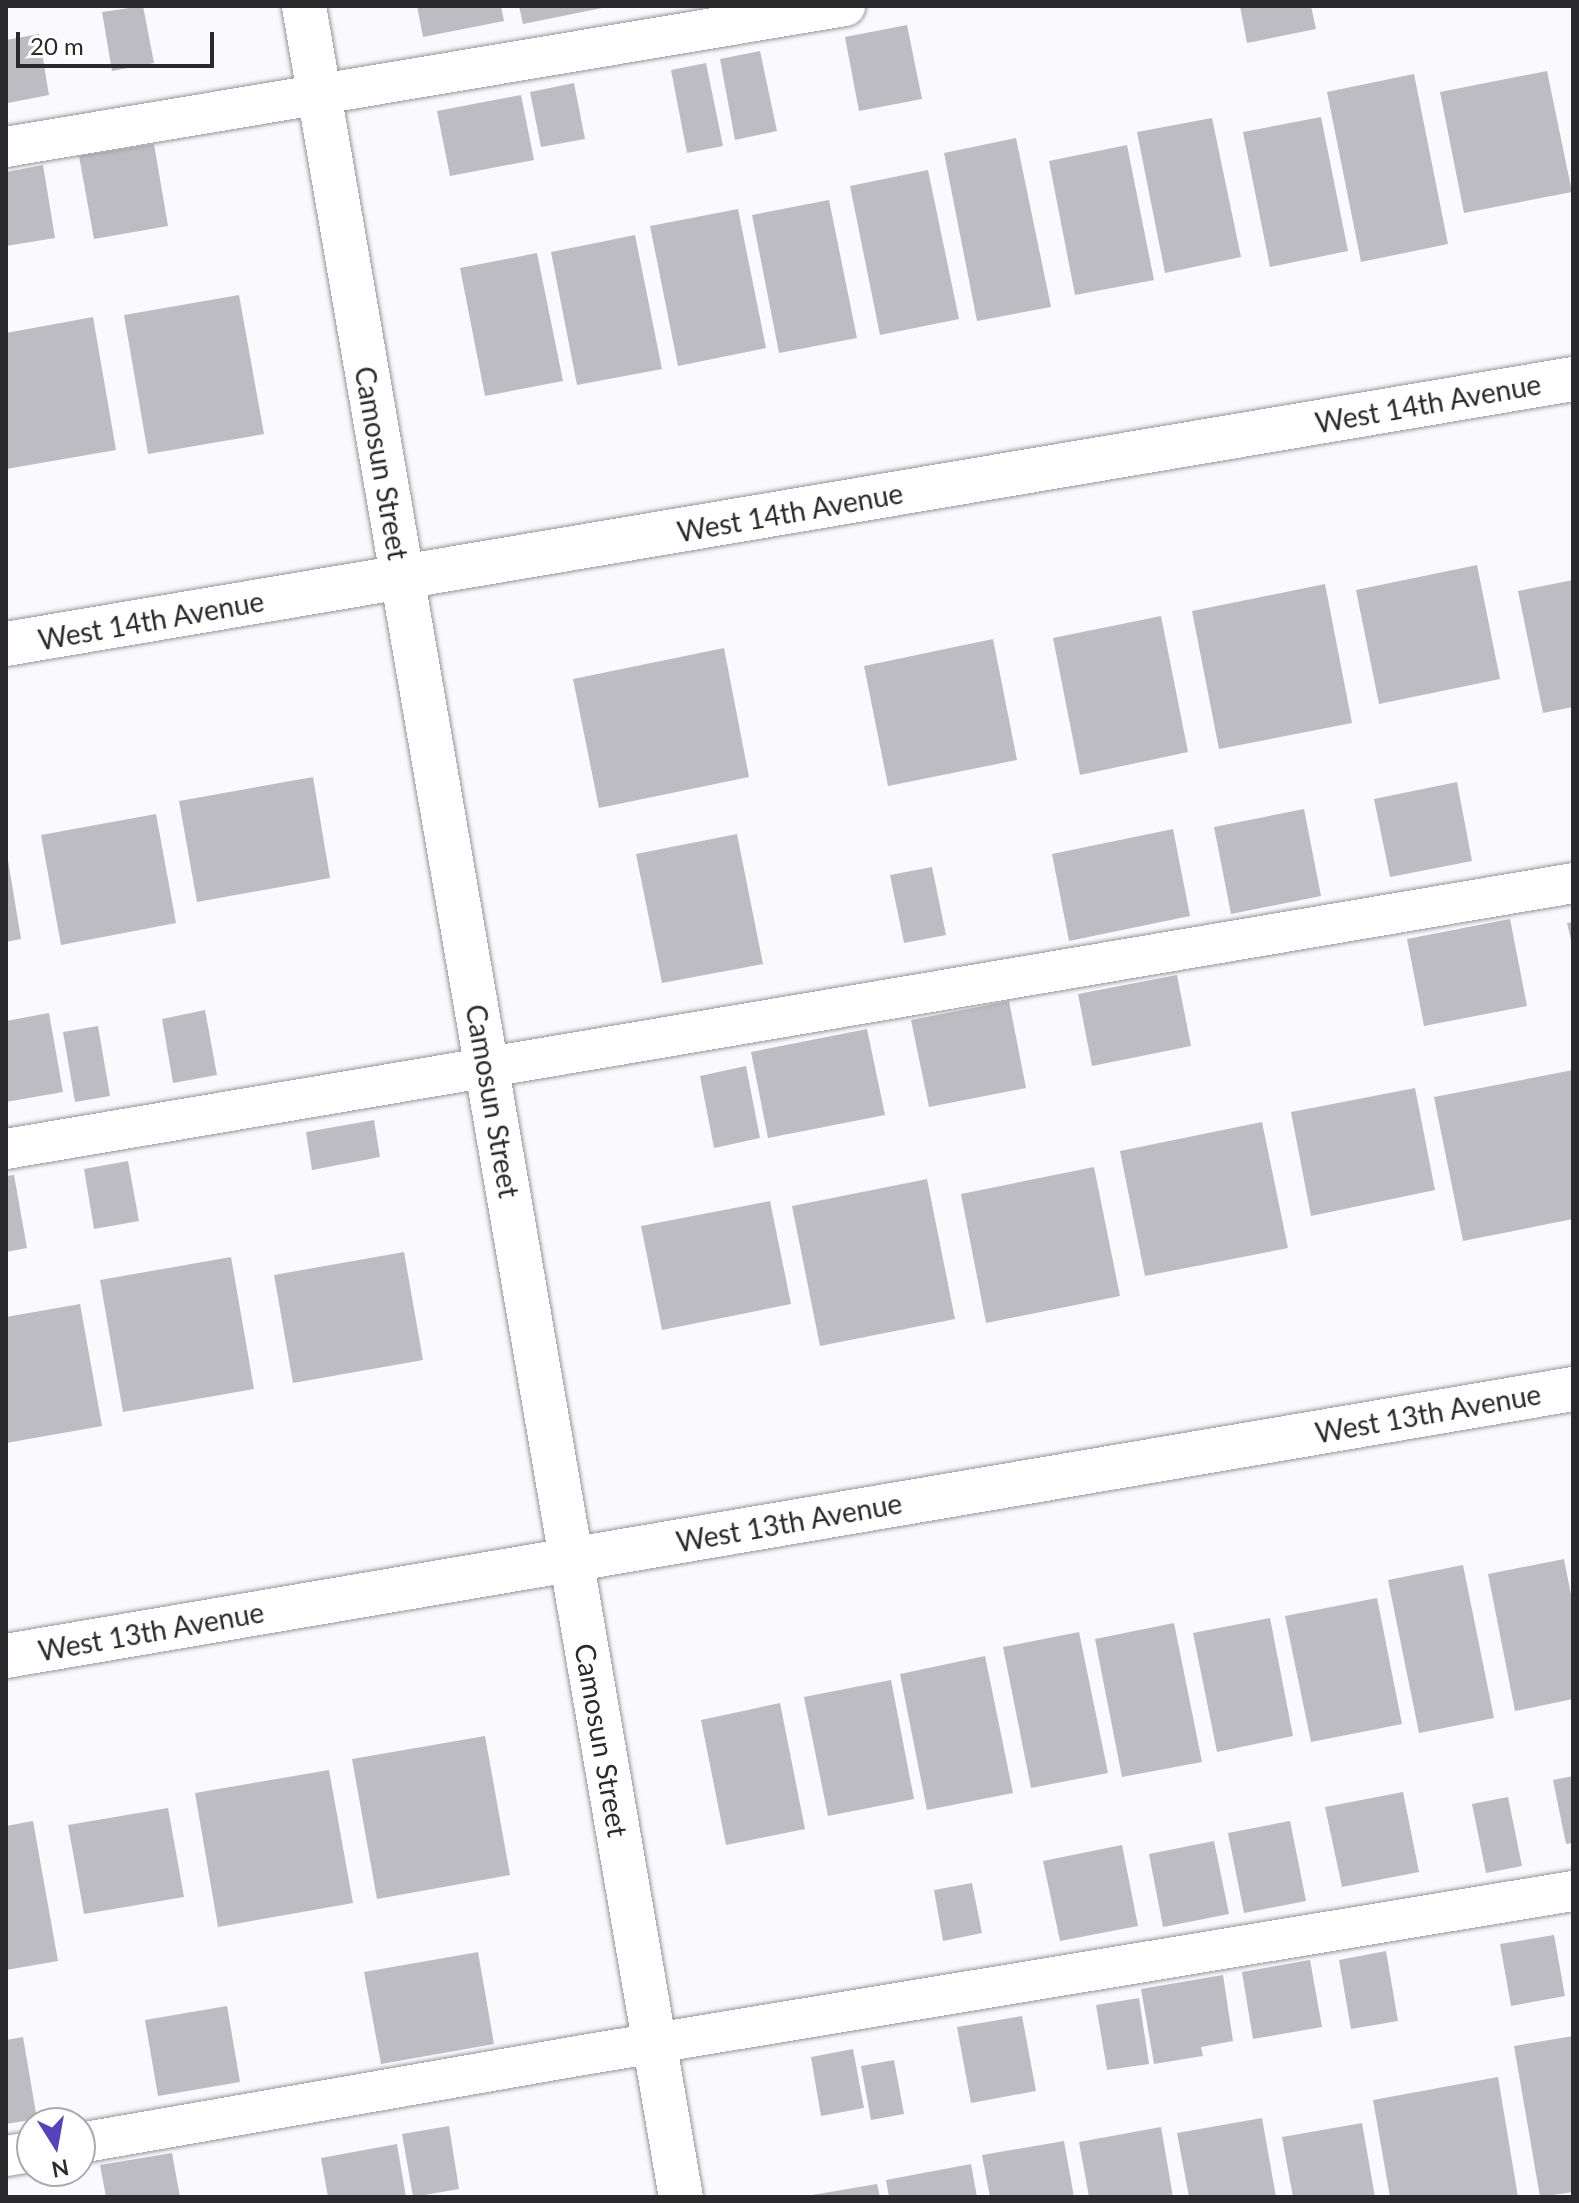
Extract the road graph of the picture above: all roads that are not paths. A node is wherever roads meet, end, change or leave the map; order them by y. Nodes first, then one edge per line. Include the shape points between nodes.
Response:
1 (304, 6) edge
2 (845, 6) edge
3 (319, 95) junction
4 (6, 147) edge
5 (1573, 379) edge
6 (402, 578) junction
7 (6, 644) edge
8 (1573, 883) edge
9 (487, 1068) junction
10 (6, 1149) edge
11 (1573, 1389) edge
12 (571, 1559) junction
13 (6, 1656) edge
14 (1573, 1891) edge
15 (655, 2044) junction
16 (96, 2140) edge
17 (681, 2197) edge

1 - 3 street, Camosun Street
2 - 3 lane
3 - 4 lane
3 - 6 street, Camosun Street
5 - 6 street, West 14th Avenue
6 - 7 street, West 14th Avenue
6 - 9 street, Camosun Street
8 - 9 lane
9 - 10 lane
9 - 12 street, Camosun Street
11 - 12 street, West 13th Avenue
12 - 13 street, West 13th Avenue
12 - 15 street, Camosun Street
14 - 15 lane
15 - 16 lane
15 - 17 street, Camosun Street

